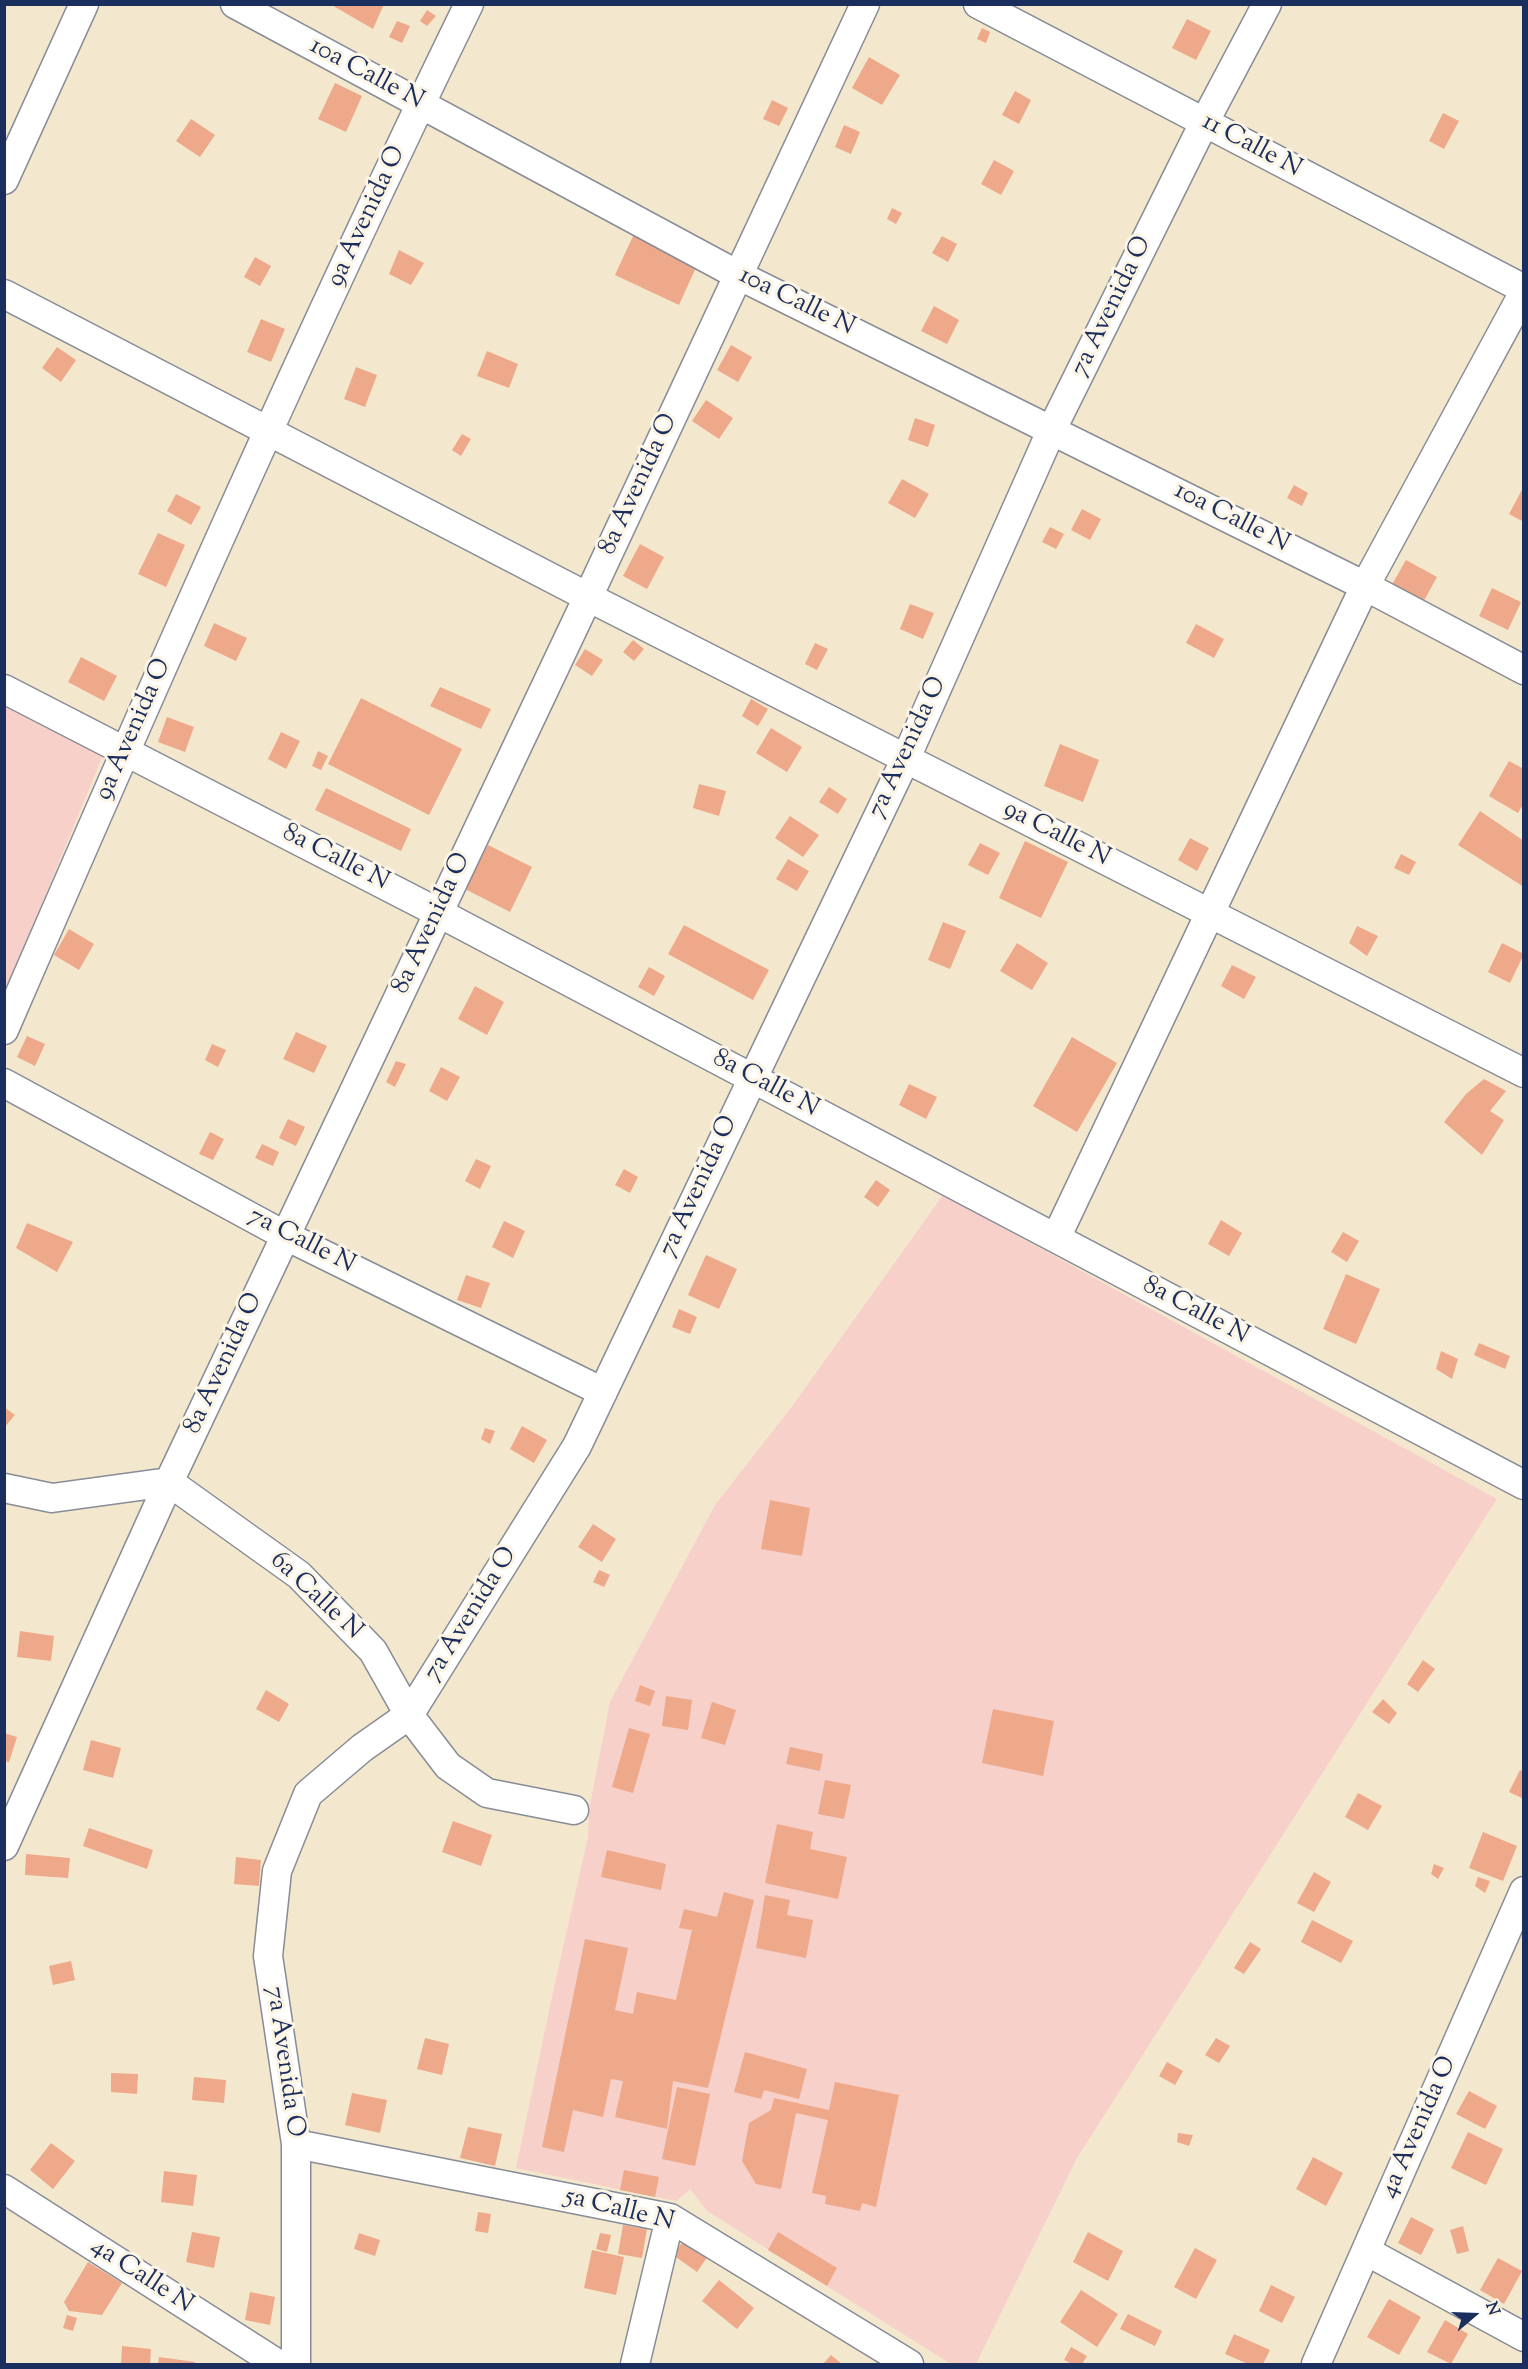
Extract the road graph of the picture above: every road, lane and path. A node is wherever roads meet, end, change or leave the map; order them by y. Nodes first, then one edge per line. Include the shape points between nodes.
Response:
1 (84, 4) edge
2 (235, 4) edge
3 (469, 4) edge
4 (865, 4) edge
5 (978, 4) edge
6 (1267, 4) edge
7 (420, 104) junction
8 (1204, 123) junction
9 (4, 180) edge
10 (738, 275) junction
11 (1524, 290) edge
12 (4, 294) edge
13 (1052, 429) junction
14 (268, 431) junction
15 (1365, 586) junction
16 (588, 597) junction
17 (1524, 670) edge
18 (4, 689) edge
19 (125, 751) junction
20 (906, 758) junction
21 (439, 913) junction
22 (1210, 914) junction
23 (4, 1030) edge
24 (1524, 1073) edge
25 (752, 1078) junction
26 (4, 1083) edge
27 (286, 1236) junction
28 (1056, 1238) junction
29 (603, 1392) junction
30 (169, 1482) junction
31 (1524, 1485) edge
32 (4, 1488) edge
33 (409, 1715) junction
34 (574, 1810) dead end
35 (4, 1846) edge
36 (1524, 1891) edge
37 (1516, 1928) edge
38 (296, 2144) junction
39 (4, 2189) edge
40 (670, 2218) junction
41 (1366, 2251) junction
42 (1524, 2337) edge
43 (278, 2364) edge
44 (296, 2364) edge
45 (635, 2364) edge
46 (909, 2364) edge
47 (1316, 2364) edge

1 - 9 street
2 - 7 street, 10a Calle N
3 - 7 street, 9a Avenida O
4 - 10 street, 8a Avenida O
5 - 8 street, 11 Calle N
6 - 8 street, 7a Avenida O
7 - 10 street, 10a Calle N
7 - 14 street, 9a Avenida O
8 - 11 street, 11 Calle N
8 - 13 street, 7a Avenida O
10 - 13 street, 10a Calle N
10 - 16 street, 8a Avenida O
11 - 15 street
12 - 14 street
13 - 15 street, 10a Calle N
13 - 20 street, 7a Avenida O
14 - 16 street
14 - 19 street, 9a Avenida O
15 - 17 street, 10a Calle N
15 - 22 street
16 - 20 street, 9a Calle N
16 - 21 street, 8a Avenida O
18 - 19 street, 8a Calle N
19 - 21 street, 8a Calle N
19 - 23 street, 9a Avenida O
20 - 22 street, 9a Calle N
20 - 25 street, 7a Avenida O
21 - 25 street, 8a Calle N
21 - 27 street, 8a Avenida O
22 - 24 street, 9a Calle N
22 - 28 street
25 - 28 street, 8a Calle N
25 - 29 street, 7a Avenida O
26 - 27 street, 7a Calle N
27 - 29 street, 7a Calle N
27 - 30 street, 8a Avenida O
28 - 31 street, 8a Calle N
29 - 33 street, 7a Avenida O via 577,1446
30 - 32 street via 52,1498
30 - 33 street, 6a Calle N via 299,1575 373,1651
30 - 35 street, 8a Avenida O
33 - 34 street, 6a Calle N via 448,1766 487,1794
33 - 38 street, 7a Avenida O via 308,1794 277,1871 268,1956
36 - 37 street, 4a Avenida O
37 - 41 street, 4a Avenida O
38 - 40 street, 5a Calle N
38 - 44 street, 7a Avenida O
39 - 43 street, 4a Calle N
40 - 45 street
40 - 46 street, 5a Calle N
41 - 42 street
41 - 47 street, 4a Avenida O

